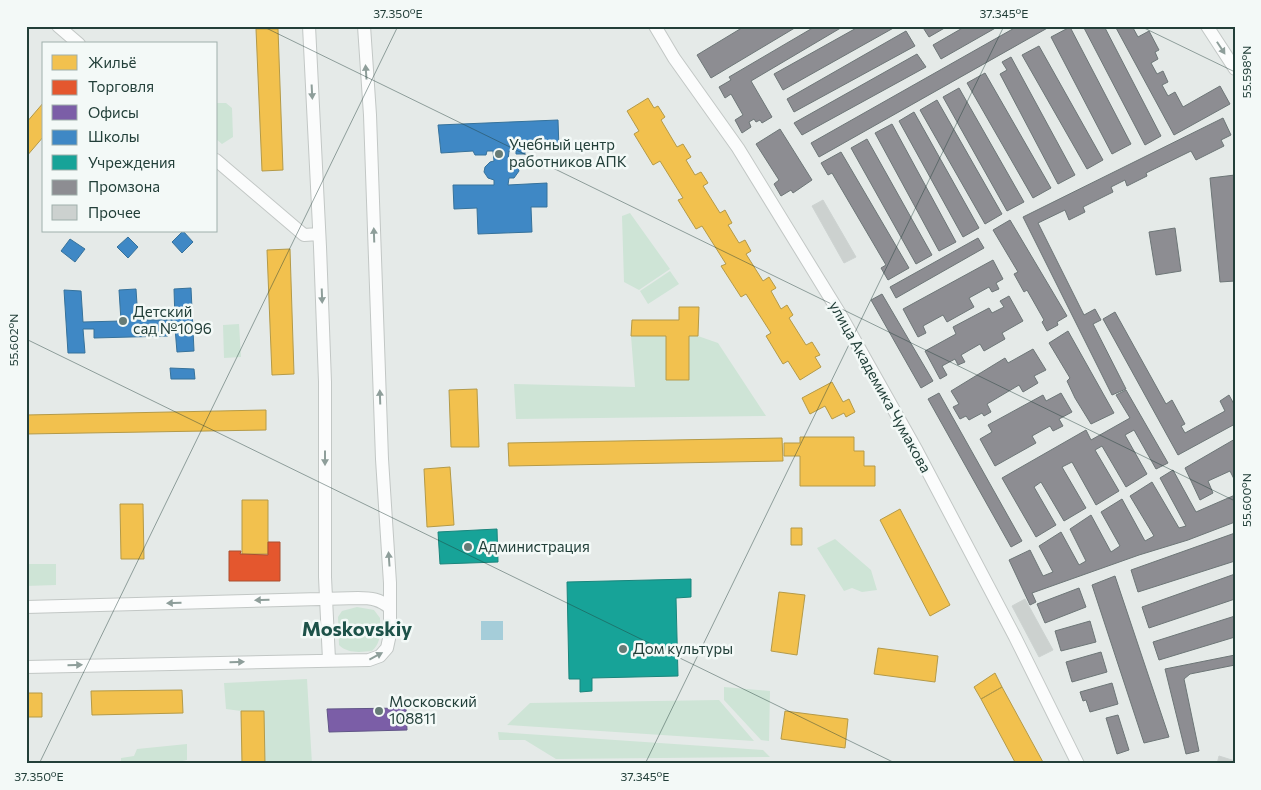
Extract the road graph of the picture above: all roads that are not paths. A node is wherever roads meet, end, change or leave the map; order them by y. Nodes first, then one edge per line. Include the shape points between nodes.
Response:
1 (58, 26) edge
2 (309, 26) edge
3 (364, 26) edge
4 (1207, 26) edge
5 (659, 29) edge
6 (77, 42) edge
7 (1235, 69) edge
8 (218, 162) edge
9 (319, 234) junction
10 (327, 598) junction
11 (26, 607) edge
12 (390, 608) junction
13 (329, 660) junction
14 (26, 666) edge
15 (1078, 764) edge

1 - 6 street
2 -> 9 street
12 -> 3 street
4 -> 7 street
5 - 15 street, улица Академика Чумакова via 678,64 738,148 831,299 1015,637
8 - 9 street via 304,235
9 -> 10 street via 325,382
10 -> 11 street
10 - 12 street via 371,598
10 - 13 street
13 -> 12 street via 368,660 380,656 387,648 390,634
14 -> 13 street

